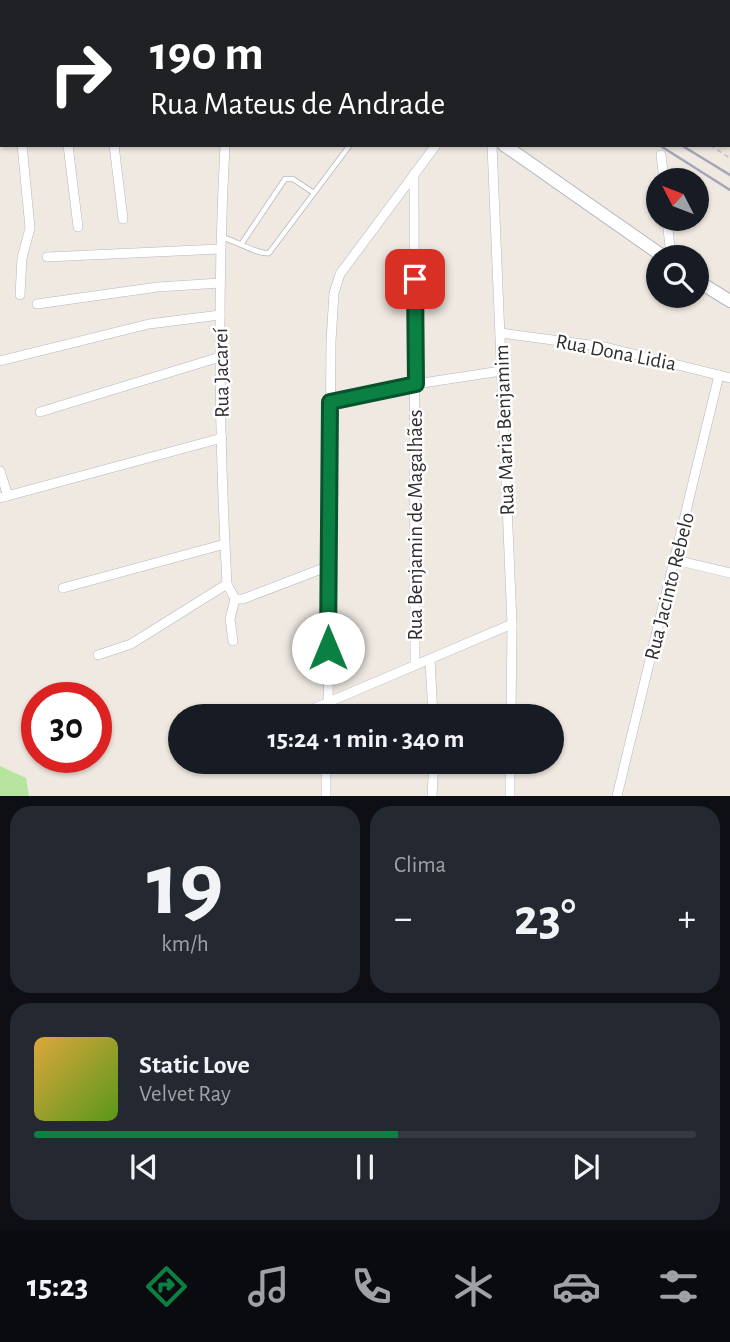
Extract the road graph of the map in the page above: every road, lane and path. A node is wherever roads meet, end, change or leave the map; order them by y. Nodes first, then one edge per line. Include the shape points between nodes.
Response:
1 (22, 147) edge
2 (68, 147) edge
3 (114, 147) edge
4 (225, 147) edge
5 (348, 147) edge
6 (434, 147) edge
7 (492, 147) edge
8 (506, 147) edge
9 (713, 147) edge
10 (661, 155) dead end
11 (730, 158) edge
12 (663, 168) edge
13 (414, 174) junction
14 (314, 193) junction
15 (123, 219) dead end
16 (78, 227) dead end
17 (220, 237) junction
18 (242, 243) junction
19 (647, 245) edge
20 (219, 248) junction
21 (47, 257) dead end
22 (220, 283) junction
23 (709, 288) edge
24 (20, 295) dead end
25 (730, 301) edge
26 (37, 304) dead end
27 (220, 315) junction
28 (500, 333) junction
29 (220, 357) junction
30 (0, 361) edge
31 (501, 371) junction
32 (719, 375) junction
33 (730, 378) edge
34 (416, 384) junction
35 (330, 402) junction
36 (40, 412) dead end
37 (222, 438) junction
38 (0, 471) edge
39 (4, 497) edge
40 (225, 544) junction
41 (676, 560) junction
42 (329, 566) junction
43 (730, 573) edge
44 (227, 584) junction
45 (63, 588) dead end
46 (235, 599) junction
47 (512, 624) junction
48 (233, 641) dead end
49 (98, 655) dead end
50 (430, 659) junction
51 (415, 665) junction
52 (328, 702) junction
53 (323, 704) edge
54 (432, 704) edge
55 (511, 704) edge
56 (326, 774) edge
57 (433, 774) edge
58 (510, 774) edge
59 (326, 796) edge
60 (432, 796) edge
61 (510, 796) edge
62 (617, 796) edge

1 - 24 street via 30,228
2 - 16 street
3 - 15 street
4 - 17 street, Rua Jacareí
5 - 14 lane
6 - 13 street
7 - 28 street, Rua Maria Benjamim
8 - 19 main road
9 - 11 path
10 - 12 street
13 - 34 street, Rua Benjamin de Magalhães
13 - 35 street via 340,274 334,293
14 - 18 lane via 269,253
14 - 18 lane via 285,179
17 - 18 lane
17 - 20 street, Rua Jacareí
20 - 21 street
20 - 22 street, Rua Jacareí
22 - 26 street
22 - 27 street, Rua Jacareí
23 - 25 main road
27 - 29 street, Rua Jacareí
27 - 30 street via 149,324
28 - 31 street, Rua Maria Benjamim
28 - 32 street, Rua Dona Lidia via 605,347
29 - 36 street
29 - 37 street, Rua Jacareí
31 - 34 street
31 - 47 street, Rua Maria Benjamim
32 - 33 street, Rua Dona Lidia
32 - 41 street, Rua Jacinto Rebelo
34 - 35 street
34 - 51 street, Rua Benjamin de Magalhães
35 - 42 street
37 - 39 street
37 - 40 street, Rua Jacareí
38 - 39 street
40 - 44 street, Rua Jacareí
40 - 45 street
41 - 43 street
41 - 62 street, Rua Jacinto Rebelo
42 - 46 street
42 - 52 street
44 - 46 street, Rua Jacareí
44 - 49 street via 131,643
46 - 48 street via 230,619
47 - 50 street
47 - 55 street, Rua Maria Benjamim
50 - 51 street
50 - 54 street
51 - 52 street
52 - 53 street
56 - 59 street
57 - 60 street
58 - 61 street

